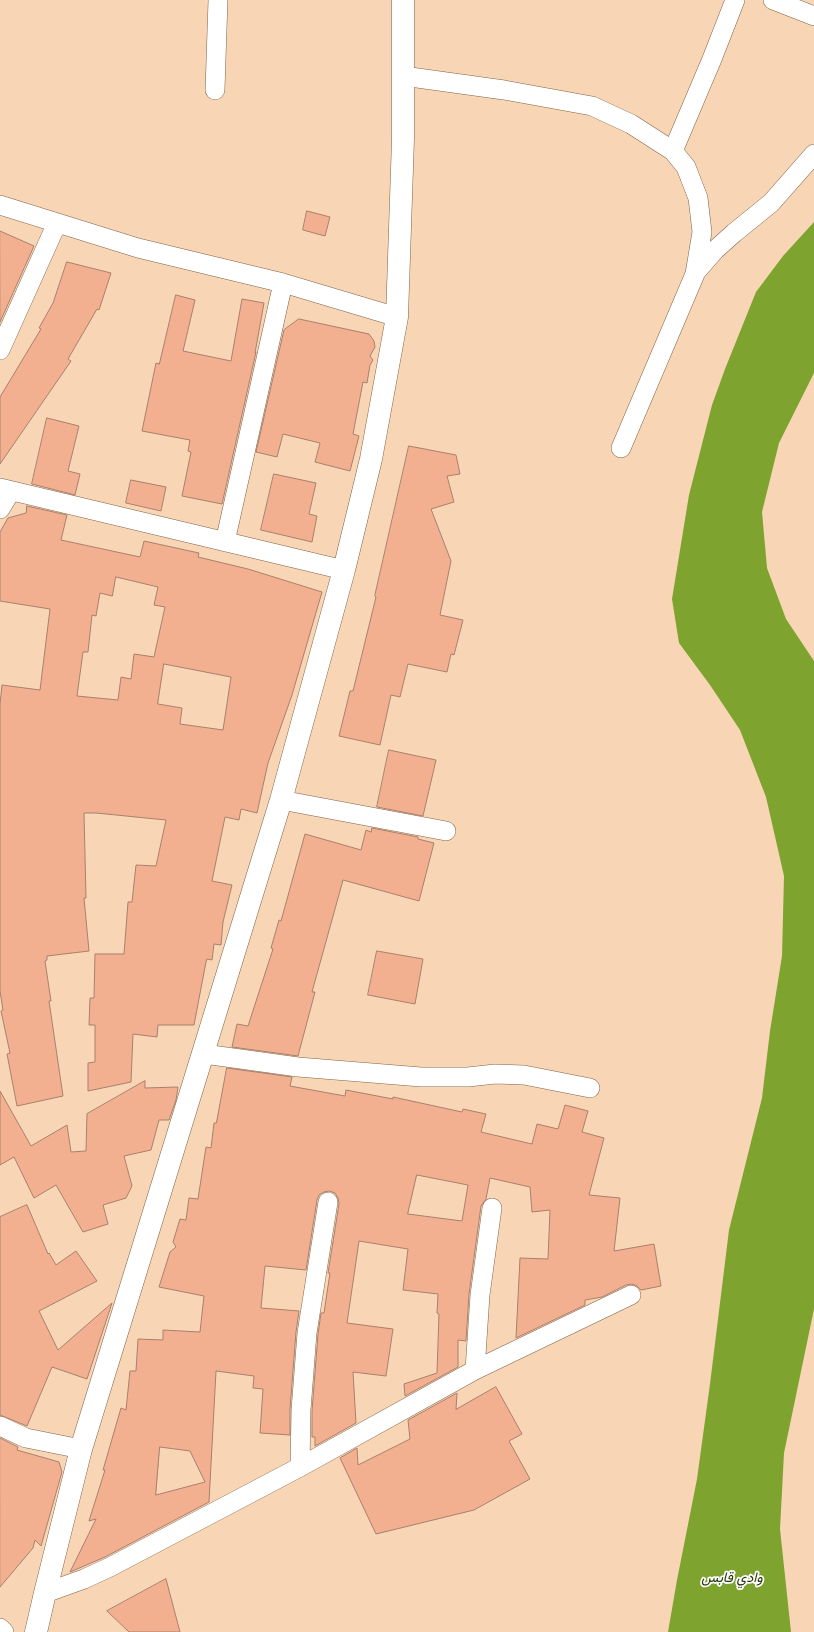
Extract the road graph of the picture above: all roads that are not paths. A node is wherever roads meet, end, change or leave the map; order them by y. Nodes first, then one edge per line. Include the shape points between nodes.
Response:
1 (218, 0) edge
2 (403, 0) edge
3 (734, 0) edge
4 (773, 0) edge
5 (795, 4) edge
6 (814, 16) edge
7 (403, 76) junction
8 (215, 90) dead end
9 (673, 151) junction
10 (814, 154) edge
11 (0, 205) edge
12 (57, 223) junction
13 (695, 274) junction
14 (283, 283) junction
15 (397, 317) junction
16 (0, 350) edge
17 (621, 448) dead end
18 (6, 490) edge
19 (0, 509) edge
20 (225, 542) junction
21 (344, 570) junction
22 (281, 800) junction
23 (446, 831) dead end
24 (204, 1054) junction
25 (590, 1088) dead end
26 (328, 1202) dead end
27 (492, 1208) dead end
28 (631, 1295) dead end
29 (475, 1370) junction
30 (0, 1426) edge
31 (81, 1449) junction
32 (300, 1467) junction
33 (44, 1592) junction
34 (0, 1628) edge
35 (4, 1632) edge
36 (36, 1632) edge

1 - 8 street
2 - 7 street
3 - 9 street
4 - 5 street
5 - 6 street
7 - 9 street via 504,90 592,106 631,124
7 - 15 street
9 - 13 street via 686,167 698,198 702,232
10 - 13 street via 771,203 715,250
11 - 12 street
12 - 14 street via 138,248
12 - 16 street
13 - 17 street
14 - 15 street
14 - 20 street
15 - 21 street via 371,459
18 - 19 street
18 - 20 street
20 - 21 street
21 - 22 street
22 - 23 street
22 - 24 street
24 - 25 street via 298,1068 421,1077 524,1075
24 - 31 street
26 - 32 street via 307,1333
27 - 29 street via 480,1295
28 - 29 street
29 - 32 street
30 - 31 street via 26,1438
31 - 33 street
32 - 33 street via 110,1567 84,1579
33 - 36 street
34 - 35 street

